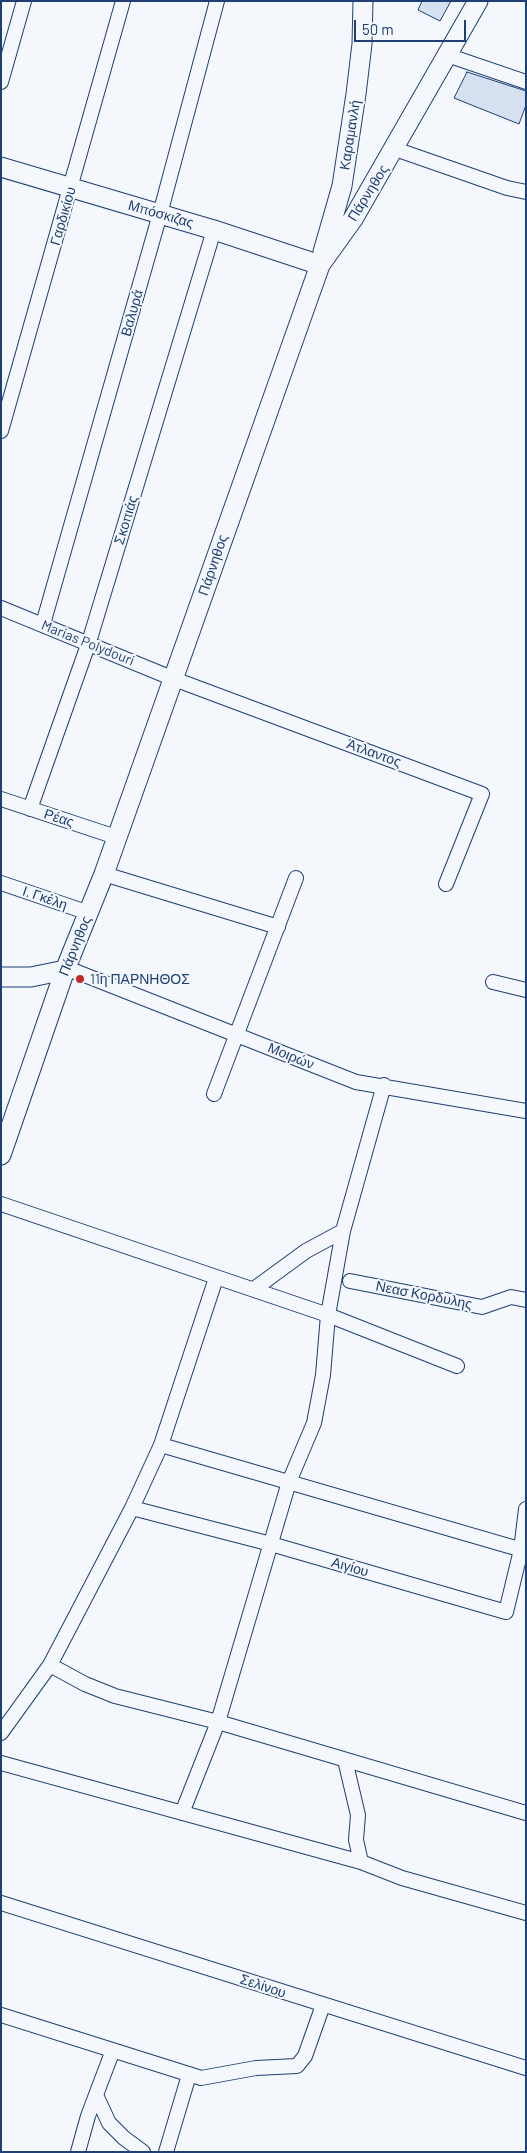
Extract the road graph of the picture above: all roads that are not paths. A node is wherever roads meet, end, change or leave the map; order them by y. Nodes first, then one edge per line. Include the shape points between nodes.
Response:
1 (24, 1) edge
2 (123, 1) edge
3 (217, 1) edge
4 (362, 1) edge
5 (478, 1) edge
6 (447, 55) junction
7 (1, 82) edge
8 (526, 82) edge
9 (395, 149) junction
10 (1, 167) edge
11 (71, 188) junction
12 (526, 192) edge
13 (160, 214) junction
14 (214, 230) junction
15 (320, 265) junction
16 (1, 431) edge
17 (1, 608) edge
18 (43, 624) junction
19 (89, 642) junction
20 (174, 679) junction
21 (1, 799) edge
22 (30, 809) junction
23 (116, 837) junction
24 (104, 874) junction
25 (296, 878) dead end
26 (1, 884) edge
27 (446, 884) dead end
28 (89, 913) junction
29 (278, 927) junction
30 (65, 970) junction
31 (1, 977) edge
32 (493, 982) dead end
33 (526, 990) edge
34 (237, 1035) junction
35 (384, 1085) junction
36 (214, 1094) dead end
37 (526, 1111) edge
38 (1, 1155) edge
39 (1, 1204) edge
40 (343, 1231) junction
41 (216, 1278) junction
42 (350, 1281) dead end
43 (254, 1289) junction
44 (526, 1300) edge
45 (328, 1314) junction
46 (457, 1366) dead end
47 (160, 1446) junction
48 (289, 1482) junction
49 (132, 1508) junction
50 (526, 1509) edge
51 (271, 1544) junction
52 (523, 1550) edge
53 (50, 1665) junction
54 (218, 1722) junction
55 (1, 1734) edge
56 (346, 1760) junction
57 (1, 1763) edge
58 (182, 1812) junction
59 (526, 1813) edge
60 (361, 1862) junction
61 (1, 1903) edge
62 (526, 1913) edge
63 (323, 2005) junction
64 (1, 2015) edge
65 (113, 2050) junction
66 (526, 2068) edge
67 (189, 2075) junction
68 (96, 2095) junction
69 (78, 2152) edge
70 (143, 2152) edge
71 (166, 2152) edge

1 - 7 street
2 - 11 street, Γαρδικίου
3 - 13 street, Βαλυρά
4 - 15 main road, Καραμανλή via 360,60 348,149 342,186
5 - 6 main road, Πάρνηθος
6 - 8 street
6 - 9 main road, Πάρνηθος
9 - 12 street
9 - 15 main road, Πάρνηθος via 353,219
10 - 11 main road, Μπόσκιζας
11 - 13 main road, Μπόσκιζας
11 - 16 street, Γαρδικίου
13 - 14 main road, Μπόσκιζας
13 - 18 street, Βαλυρά
14 - 15 main road, Μπόσκιζας
14 - 19 street, Σκοπιάς
15 - 20 main road, Πάρνηθος
17 - 18 street, Marias Polydouri
18 - 19 street, Marias Polydouri
19 - 20 street, Marias Polydouri
19 - 22 street, Σκοπιάς
20 - 23 main road, Πάρνηθος
20 - 27 street, Άτλαντος via 482,794
21 - 22 street, Ρέας
22 - 23 street, Ρέας
23 - 24 main road, Πάρνηθος
24 - 28 main road, Πάρνηθος
24 - 29 street
25 - 29 street
26 - 28 street, Ι. Γκέλη
28 - 30 main road, Πάρνηθος
29 - 34 street
30 - 31 main road via 31,977
30 - 34 street, Μοιρών
30 - 38 main road, Πάρνηθος
32 - 33 street
34 - 35 street, Μοιρών via 356,1082
34 - 36 street
35 - 37 street, Μοιρών
35 - 40 street
39 - 41 street
40 - 43 street via 306,1251
40 - 45 street
41 - 43 street
41 - 47 street
42 - 44 street, Νεασ Κορδυλης via 482,1307 511,1297
43 - 45 street
45 - 46 street
45 - 48 street via 323,1375 314,1423
47 - 48 street
47 - 49 street
48 - 51 street
48 - 52 street
49 - 51 street, Αιγίου
49 - 53 street
50 - 52 street
51 - 52 street, Αιγίου via 506,1612
51 - 54 street
53 - 54 street via 115,1696
53 - 55 street
54 - 56 street
54 - 58 street
56 - 59 street
56 - 60 street via 358,1815 356,1840
57 - 58 street
58 - 60 street
60 - 62 street via 402,1878
61 - 63 street, Σελίνου
63 - 66 street, Σελίνου
63 - 67 street via 305,2056 297,2066 256,2068 201,2078
64 - 65 street
65 - 67 street
65 - 68 street
67 - 71 street
68 - 69 street
68 - 70 street via 109,2123

